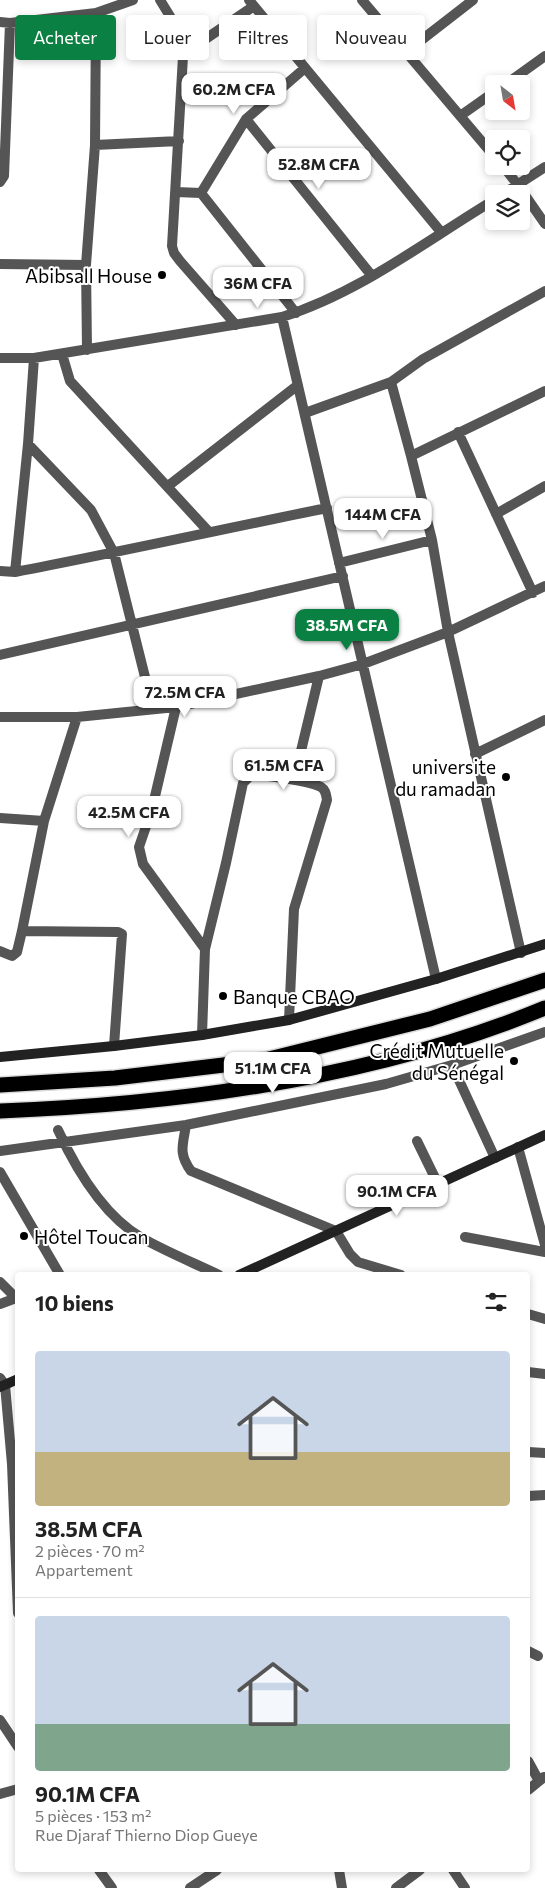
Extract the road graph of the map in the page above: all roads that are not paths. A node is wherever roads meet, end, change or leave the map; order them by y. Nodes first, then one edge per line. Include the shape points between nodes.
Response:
1 (130, 0) edge
2 (160, 0) edge
3 (362, 0) edge
4 (473, 0) edge
5 (252, 3) edge
6 (96, 13) junction
7 (169, 15) edge
8 (375, 15) edge
9 (5, 22) edge
10 (425, 37) edge
11 (209, 38) edge
12 (545, 56) edge
13 (183, 60) edge
14 (413, 60) edge
15 (305, 68) junction
16 (519, 75) edge
17 (485, 98) edge
18 (460, 116) junction
19 (246, 119) junction
20 (179, 141) junction
21 (95, 145) junction
22 (485, 145) edge
23 (545, 168) edge
24 (510, 175) edge
25 (0, 182) edge
26 (518, 185) joint
27 (176, 192) junction
28 (201, 194) junction
29 (530, 202) edge
30 (485, 205) edge
31 (545, 224) edge
32 (441, 232) junction
33 (0, 264) edge
34 (86, 265) junction
35 (372, 276) junction
36 (545, 291) edge
37 (296, 313) junction
38 (282, 317) junction
39 (236, 325) junction
40 (87, 350) junction
41 (62, 354) junction
42 (0, 358) edge
43 (34, 358) junction
44 (391, 382) junction
45 (298, 385) junction
46 (545, 391) edge
47 (305, 413) junction
48 (458, 432) junction
49 (28, 444) junction
50 (411, 456) junction
51 (168, 486) junction
52 (545, 486) edge
53 (327, 508) junction
54 (496, 514) junction
55 (209, 532) junction
56 (432, 540) junction
57 (114, 553) junction
58 (339, 563) junction
59 (0, 571) edge
60 (15, 572) junction
61 (343, 576) junction
62 (545, 586) edge
63 (533, 593) junction
64 (132, 626) junction
65 (448, 632) junction
66 (0, 655) edge
67 (363, 664) junction
68 (319, 676) junction
69 (176, 707) junction
70 (153, 709) junction
71 (0, 717) edge
72 (77, 717) junction
73 (545, 720) edge
74 (475, 754) junction
75 (294, 780) junction
76 (0, 818) edge
77 (44, 821) junction
78 (22, 931) junction
79 (545, 944) edge
80 (205, 949) junction
81 (0, 951) edge
82 (521, 953) junction
83 (436, 979) junction
84 (545, 980) edge
85 (545, 1008) edge
86 (289, 1020) junction
87 (545, 1032) edge
88 (202, 1035) junction
89 (114, 1046) junction
90 (0, 1057) edge
91 (452, 1065) junction
92 (0, 1085) edge
93 (0, 1111) edge
94 (186, 1125) junction
95 (58, 1130) dead end
96 (545, 1135) edge
97 (417, 1141) dead end
98 (64, 1143) junction
99 (518, 1148) junction
100 (0, 1151) edge
101 (495, 1158) junction
102 (0, 1172) edge
103 (438, 1184) junction
104 (336, 1231) junction
105 (465, 1237) dead end
106 (545, 1245) edge
107 (545, 1252) edge
108 (58, 1272) edge
109 (213, 1272) edge
110 (250, 1272) edge
111 (391, 1272) edge
112 (0, 1282) edge
113 (15, 1297) edge
114 (15, 1300) edge
115 (0, 1304) edge
116 (530, 1315) edge
117 (545, 1319) edge
118 (530, 1372) edge
119 (545, 1374) edge
120 (15, 1379) edge
121 (2, 1384) edge
122 (530, 1452) edge
123 (545, 1453) edge
124 (545, 1495) edge
125 (530, 1496) edge
126 (15, 1538) edge
127 (530, 1652) edge
128 (538, 1656) dead end
129 (0, 1720) edge
130 (15, 1742) edge
131 (530, 1764) edge
132 (542, 1779) edge
133 (530, 1788) edge
134 (15, 1790) edge
135 (0, 1794) edge
136 (100, 1872) edge
137 (214, 1872) edge
138 (340, 1872) edge
139 (417, 1872) edge
140 (454, 1872) edge
141 (112, 1888) edge
142 (190, 1888) edge
143 (342, 1888) edge
144 (397, 1888) edge
145 (465, 1888) edge

1 - 6 street
2 - 7 street
3 - 8 street
4 - 10 street
5 - 11 street
5 - 15 street
6 - 9 street
6 - 21 street
9 - 25 street via 4,176
12 - 16 street
13 - 20 street
14 - 18 street
15 - 19 street
15 - 32 street
17 - 18 street
18 - 22 street
19 - 28 street
19 - 35 street
20 - 21 street
20 - 27 street
21 - 34 street
23 - 26 street
24 - 26 street
27 - 28 street
27 - 39 street via 174,253
28 - 37 street
29 - 31 street
30 - 32 street
32 - 35 street
33 - 34 street
34 - 40 street
35 - 37 street
36 - 44 street via 423,360
37 - 38 street
38 - 39 street
38 - 45 street
39 - 40 street
40 - 41 street
41 - 43 street
41 - 51 street via 70,381
42 - 43 street
43 - 49 street
44 - 47 street
44 - 50 street
45 - 47 street
45 - 51 street
46 - 48 street
47 - 53 street
48 - 50 street
48 - 54 street
49 - 57 street via 91,510
49 - 60 street
50 - 56 street
51 - 55 street
52 - 54 street
53 - 55 street
53 - 58 street
54 - 63 street
55 - 57 street
56 - 58 street
56 - 65 street
57 - 60 street
57 - 64 street
58 - 61 street
59 - 60 street
61 - 64 street
61 - 67 street
62 - 63 street
63 - 65 street
64 - 66 street
64 - 70 street
65 - 67 street
65 - 74 street
67 - 68 street
67 - 83 street
68 - 69 street
68 - 75 street
69 - 70 street
69 - 80 street via 152,809 139,847 143,864
70 - 72 street
71 - 72 street
72 - 77 street
73 - 74 street
74 - 82 street
75 - 80 street via 255,774 243,783
75 - 86 street via 321,787 327,800 294,909
76 - 77 street
77 - 78 street
78 - 81 street via 15,955 9,956
78 - 89 street via 120,933
79 - 82 street
80 - 88 street
82 - 83 street
83 - 86 street
84 - 92 highway via 430,1019 265,1060 115,1078
85 - 93 highway via 415,1051 302,1078 184,1096 72,1108
86 - 88 street
87 - 91 street
88 - 89 street
89 - 90 street
91 - 94 street via 386,1084
91 - 101 street
94 - 98 street
94 - 104 street via 182,1153 183,1161 191,1171
95 - 98 street
96 - 99 street
97 - 103 street
98 - 100 street
98 - 109 street via 100,1201 119,1221 142,1238
99 - 101 street
99 - 106 street
101 - 103 street
102 - 108 street
103 - 104 street
104 - 110 street
104 - 111 street via 358,1262
105 - 107 street
112 - 113 street
114 - 115 street
116 - 117 street
118 - 119 street
120 - 121 street
121 - 126 street via 12,1464
122 - 123 street
124 - 125 street
127 - 128 street
129 - 130 street
131 - 132 street
132 - 133 street
134 - 135 street
136 - 141 street
137 - 142 street
138 - 143 street
139 - 144 street
140 - 145 street

